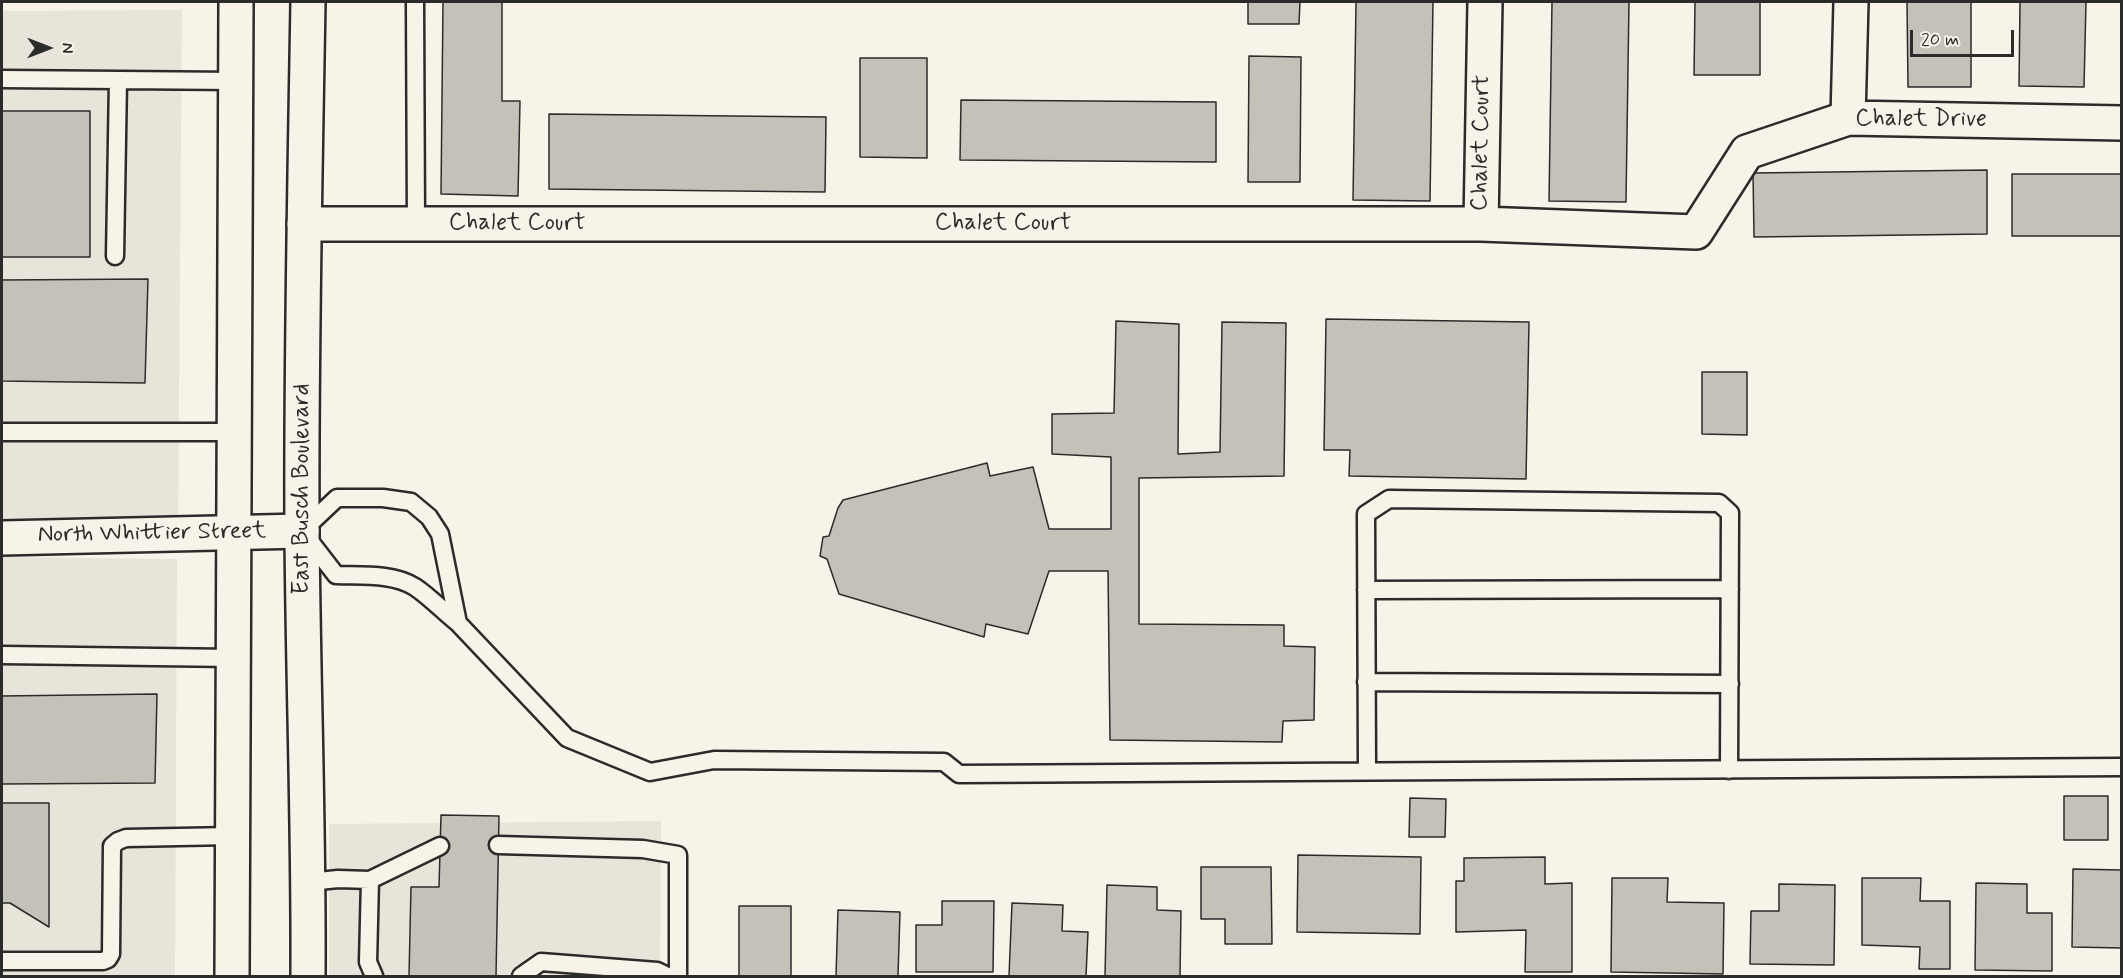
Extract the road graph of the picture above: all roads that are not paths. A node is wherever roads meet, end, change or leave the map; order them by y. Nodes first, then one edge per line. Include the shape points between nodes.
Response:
1 (236, 2) edge
2 (308, 2) edge
3 (415, 2) edge
4 (1485, 2) edge
5 (1851, 2) edge
6 (2, 79) edge
7 (118, 80) junction
8 (236, 81) junction
9 (1848, 118) junction
10 (2121, 123) edge
11 (304, 224) junction
12 (416, 224) junction
13 (1480, 224) junction
14 (115, 256) dead end
15 (2, 432) edge
16 (234, 432) junction
17 (302, 531) junction
18 (233, 533) junction
19 (2, 538) edge
20 (1730, 589) junction
21 (1366, 590) junction
22 (458, 623) junction
23 (2, 655) edge
24 (234, 658) junction
25 (1366, 682) junction
26 (1730, 684) junction
27 (2121, 767) edge
28 (1730, 770) junction
29 (1367, 771) junction
30 (232, 836) junction
31 (498, 845) dead end
32 (440, 846) dead end
33 (370, 880) junction
34 (309, 882) junction
35 (2, 961) edge
36 (231, 976) edge
37 (308, 976) edge
38 (374, 976) edge
39 (521, 976) edge
40 (667, 976) edge
41 (678, 976) edge

1 - 8 street
2 - 11 street, East Busch Boulevard
3 - 12 lane
4 - 13 street, Chalet Court
5 - 9 street
6 - 7 lane
7 - 8 lane
7 - 14 lane
8 - 16 street
9 - 10 street, Chalet Drive
9 - 13 street, Chalet Drive via 1747,152 1696,232
11 - 12 street, Chalet Court
11 - 17 street, East Busch Boulevard
12 - 13 street, Chalet Court
15 - 16 lane
16 - 18 street
17 - 18 street, North Whittier Street
17 - 22 lane via 336,575 387,577 404,582
17 - 22 lane via 337,498 411,502 429,517 440,534
17 - 34 street, East Busch Boulevard
18 - 19 street, North Whittier Street
18 - 24 street
20 - 21 lane
20 - 21 lane via 1730,513 1719,503 1389,499 1366,514
20 - 26 lane
21 - 25 lane
22 - 29 lane via 567,738 650,772 714,760 802,759 944,762 959,774
23 - 24 lane
24 - 30 street
25 - 26 lane
25 - 29 lane
26 - 28 lane
27 - 28 lane
28 - 29 lane
30 - 35 lane via 118,841 112,846 108,959
30 - 36 street
31 - 41 lane via 643,849 678,855
32 - 33 lane
33 - 34 lane
33 - 38 lane via 368,962
34 - 37 street, East Busch Boulevard
39 - 40 lane via 541,962 657,971

